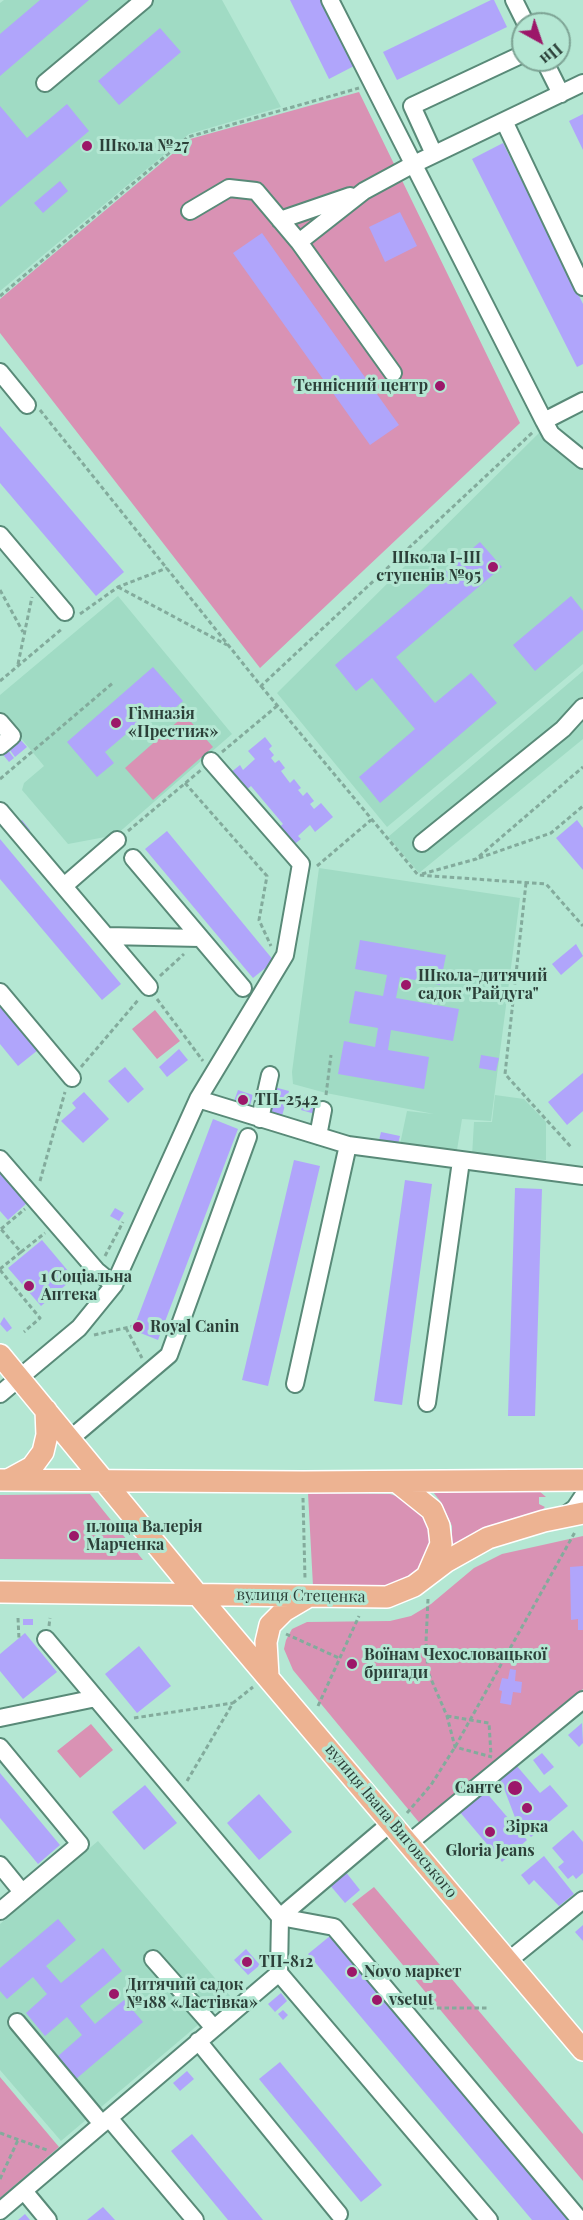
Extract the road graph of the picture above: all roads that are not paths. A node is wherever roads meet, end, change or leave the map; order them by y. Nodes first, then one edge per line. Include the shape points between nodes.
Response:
1 (144, 0) edge
2 (330, 0) edge
3 (511, 60) edge
4 (550, 72) edge
5 (45, 83) dead end
6 (583, 83) edge
7 (561, 94) junction
8 (504, 121) junction
9 (434, 154) junction
10 (412, 165) junction
11 (364, 191) junction
12 (190, 211) dead end
13 (280, 220) junction
14 (299, 242) junction
15 (583, 287) edge
16 (0, 372) edge
17 (393, 373) dead end
18 (583, 401) edge
19 (32, 405) road end
20 (544, 421) junction
21 (583, 460) edge
22 (0, 536) edge
23 (65, 612) dead end
24 (583, 707) edge
25 (0, 722) edge
26 (0, 746) edge
27 (212, 761) road end
28 (0, 811) edge
29 (117, 840) road end
30 (422, 843) dead end
31 (133, 858) dead end
32 (64, 886) junction
33 (106, 936) junction
34 (200, 938) junction
35 (149, 987) road end
36 (243, 988) dead end
37 (0, 992) edge
38 (270, 1075) dead end
39 (72, 1078) road end
40 (198, 1099) junction
41 (323, 1110) road end
42 (260, 1119) junction
43 (318, 1136) junction
44 (248, 1137) dead end
45 (348, 1145) junction
46 (0, 1159) edge
47 (461, 1161) junction
48 (583, 1176) edge
49 (114, 1285) junction
50 (0, 1355) edge
51 (20, 1379) junction
52 (295, 1384) dead end
53 (0, 1394) edge
54 (427, 1403) dead end
55 (46, 1410) junction
56 (70, 1439) junction
57 (4, 1480) edge
58 (583, 1480) edge
59 (105, 1481) junction
60 (397, 1482) junction
61 (583, 1496) edge
62 (574, 1520) edge
63 (427, 1576) junction
64 (0, 1592) edge
65 (306, 1592) junction
66 (197, 1594) junction
67 (46, 1639) dead end
68 (262, 1680) junction
69 (96, 1698) junction
70 (583, 1700) edge
71 (0, 1718) edge
72 (0, 1747) edge
73 (399, 1818) junction
74 (409, 1843) junction
75 (0, 1865) edge
76 (22, 1892) junction
77 (583, 1900) edge
78 (0, 1911) edge
79 (280, 1917) junction
80 (153, 1959) dead end
81 (508, 1961) junction
82 (279, 1972) junction
83 (17, 2022) dead end
84 (214, 2028) junction
85 (198, 2041) junction
86 (583, 2050) edge
87 (106, 2121) junction
88 (24, 2191) junction
89 (0, 2211) edge
90 (339, 2214) dead end
91 (48, 2220) edge
92 (195, 2220) edge
93 (489, 2220) edge
94 (580, 2220) edge

1 - 5 street
2 - 10 street
3 - 9 street via 412,106
4 - 7 street
6 - 7 street
7 - 8 street
8 - 9 street
8 - 15 street
9 - 10 street
10 - 11 street
10 - 20 street
11 - 13 street
11 - 14 street
12 - 13 street via 229,188 256,191
13 - 14 street
14 - 17 street
16 - 19 street
18 - 20 street
20 - 21 street via 551,434
22 - 23 street
24 - 30 street via 562,729
25 - 26 street via 12,736
27 - 40 street via 301,864 285,956
28 - 32 street
29 - 32 street
31 - 34 street
32 - 33 street
33 - 34 street
33 - 35 street
34 - 36 street
37 - 39 street
38 - 42 street
40 - 42 street
40 - 49 street
41 - 43 street
42 - 43 street
43 - 45 street
44 - 56 street via 169,1355
45 - 47 street
45 - 52 street
46 - 49 street via 97,1271
47 - 48 street
47 - 54 street
49 - 51 street via 79,1328
50 - 51 main road
51 - 53 street
51 - 55 main road
55 - 56 main road
55 - 57 main road via 43,1452 32,1467
56 - 59 main road
57 - 59 main road
58 - 60 main road
59 - 60 main road
59 - 66 main road
60 - 63 main road via 426,1504 440,1526 441,1544
61 - 62 street via 575,1508
62 - 63 main road, вулиця Стеценка via 488,1538
63 - 65 main road, вулиця Стеценка via 403,1592 387,1597
64 - 66 main road, вулиця Стеценка
65 - 66 main road, вулиця Стеценка
65 - 68 main road via 270,1625
66 - 68 main road, вулиця Івана Виговського
67 - 69 street
68 - 73 main road, вулиця Івана Виговського
69 - 71 street
69 - 79 street
70 - 74 street via 496,1761
72 - 76 street via 80,1844
73 - 74 main road, вулиця Івана Виговського
73 - 79 street
74 - 81 main road, вулиця Івана Виговського
75 - 76 street
76 - 78 street
77 - 81 street
79 - 82 street
79 - 94 street via 334,1927
80 - 84 street
81 - 86 main road, вулиця Івана Виговського
82 - 84 street
82 - 93 street
83 - 87 street
84 - 85 street
85 - 87 street
85 - 90 street
87 - 88 street
87 - 92 street
88 - 89 street
88 - 91 street

